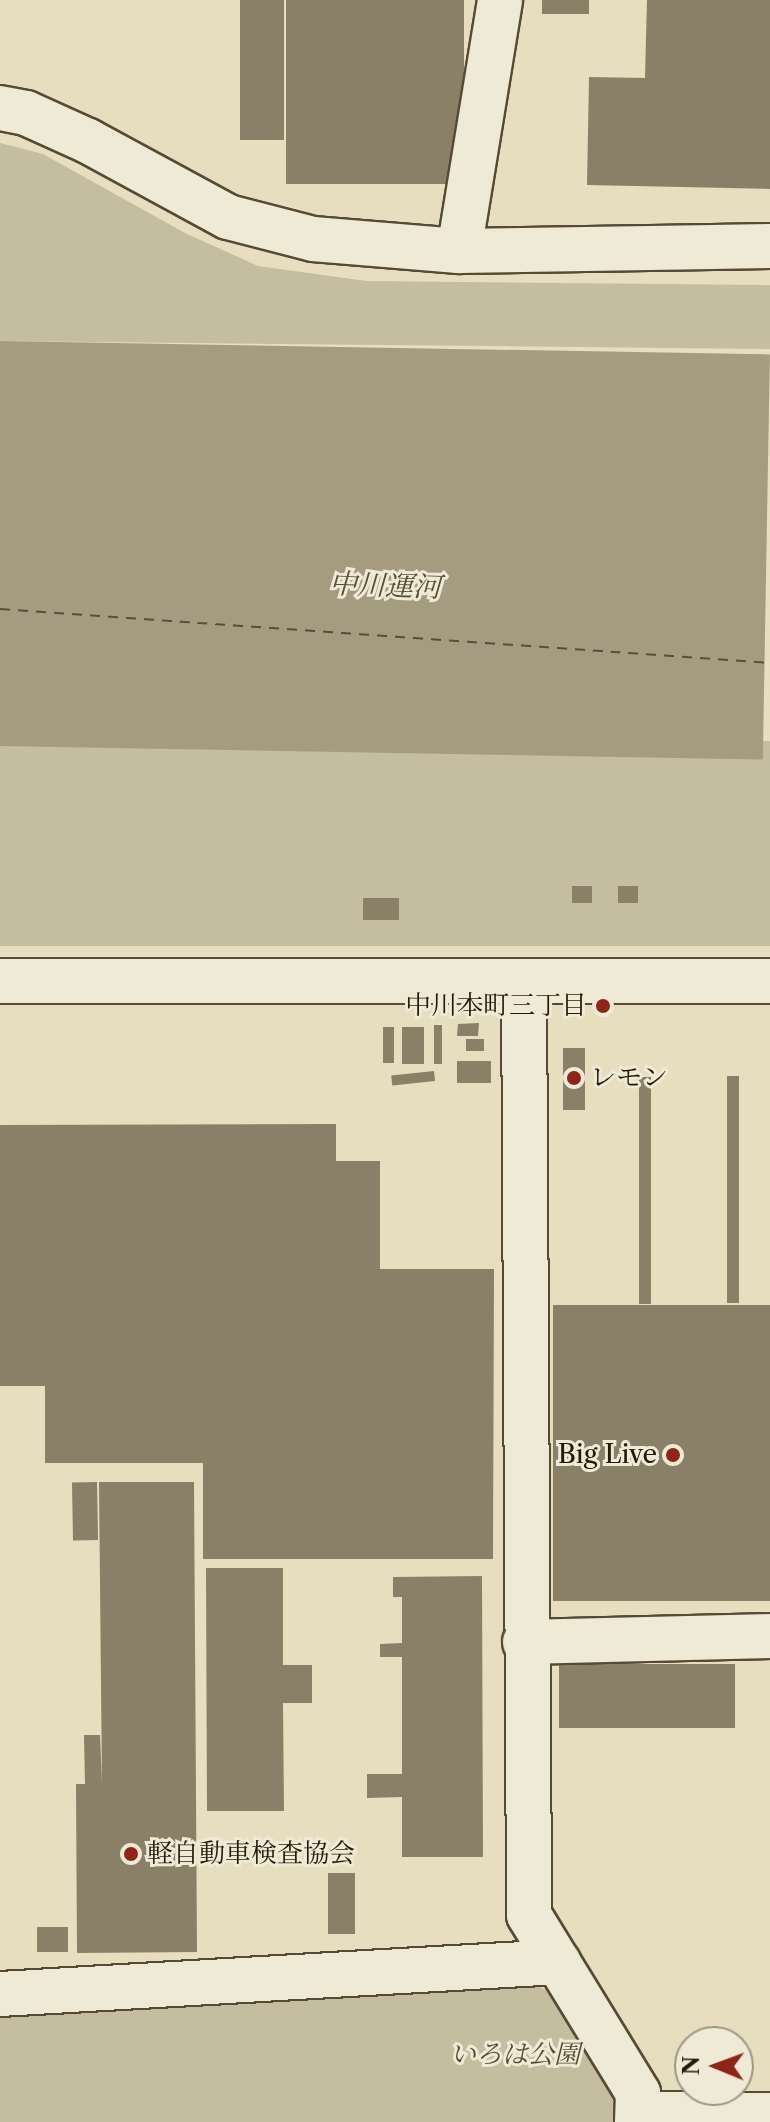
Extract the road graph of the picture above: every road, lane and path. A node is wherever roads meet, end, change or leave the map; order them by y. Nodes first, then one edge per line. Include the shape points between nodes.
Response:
1 (500, 0) edge
2 (0, 108) edge
3 (770, 246) edge
4 (459, 251) junction
5 (0, 981) edge
6 (524, 981) junction
7 (770, 981) edge
8 (770, 1636) edge
9 (525, 1642) junction
10 (558, 1962) junction
11 (0, 1994) edge
12 (770, 2115) edge
13 (638, 2118) edge

1 - 4 street
2 - 4 street via 26,113 88,141 228,217 263,228 366,246
3 - 4 street
5 - 6 street
6 - 7 street
6 - 9 street
8 - 9 street
9 - 10 street via 529,1915
10 - 11 street
10 - 13 street via 638,2093
12 - 13 street

